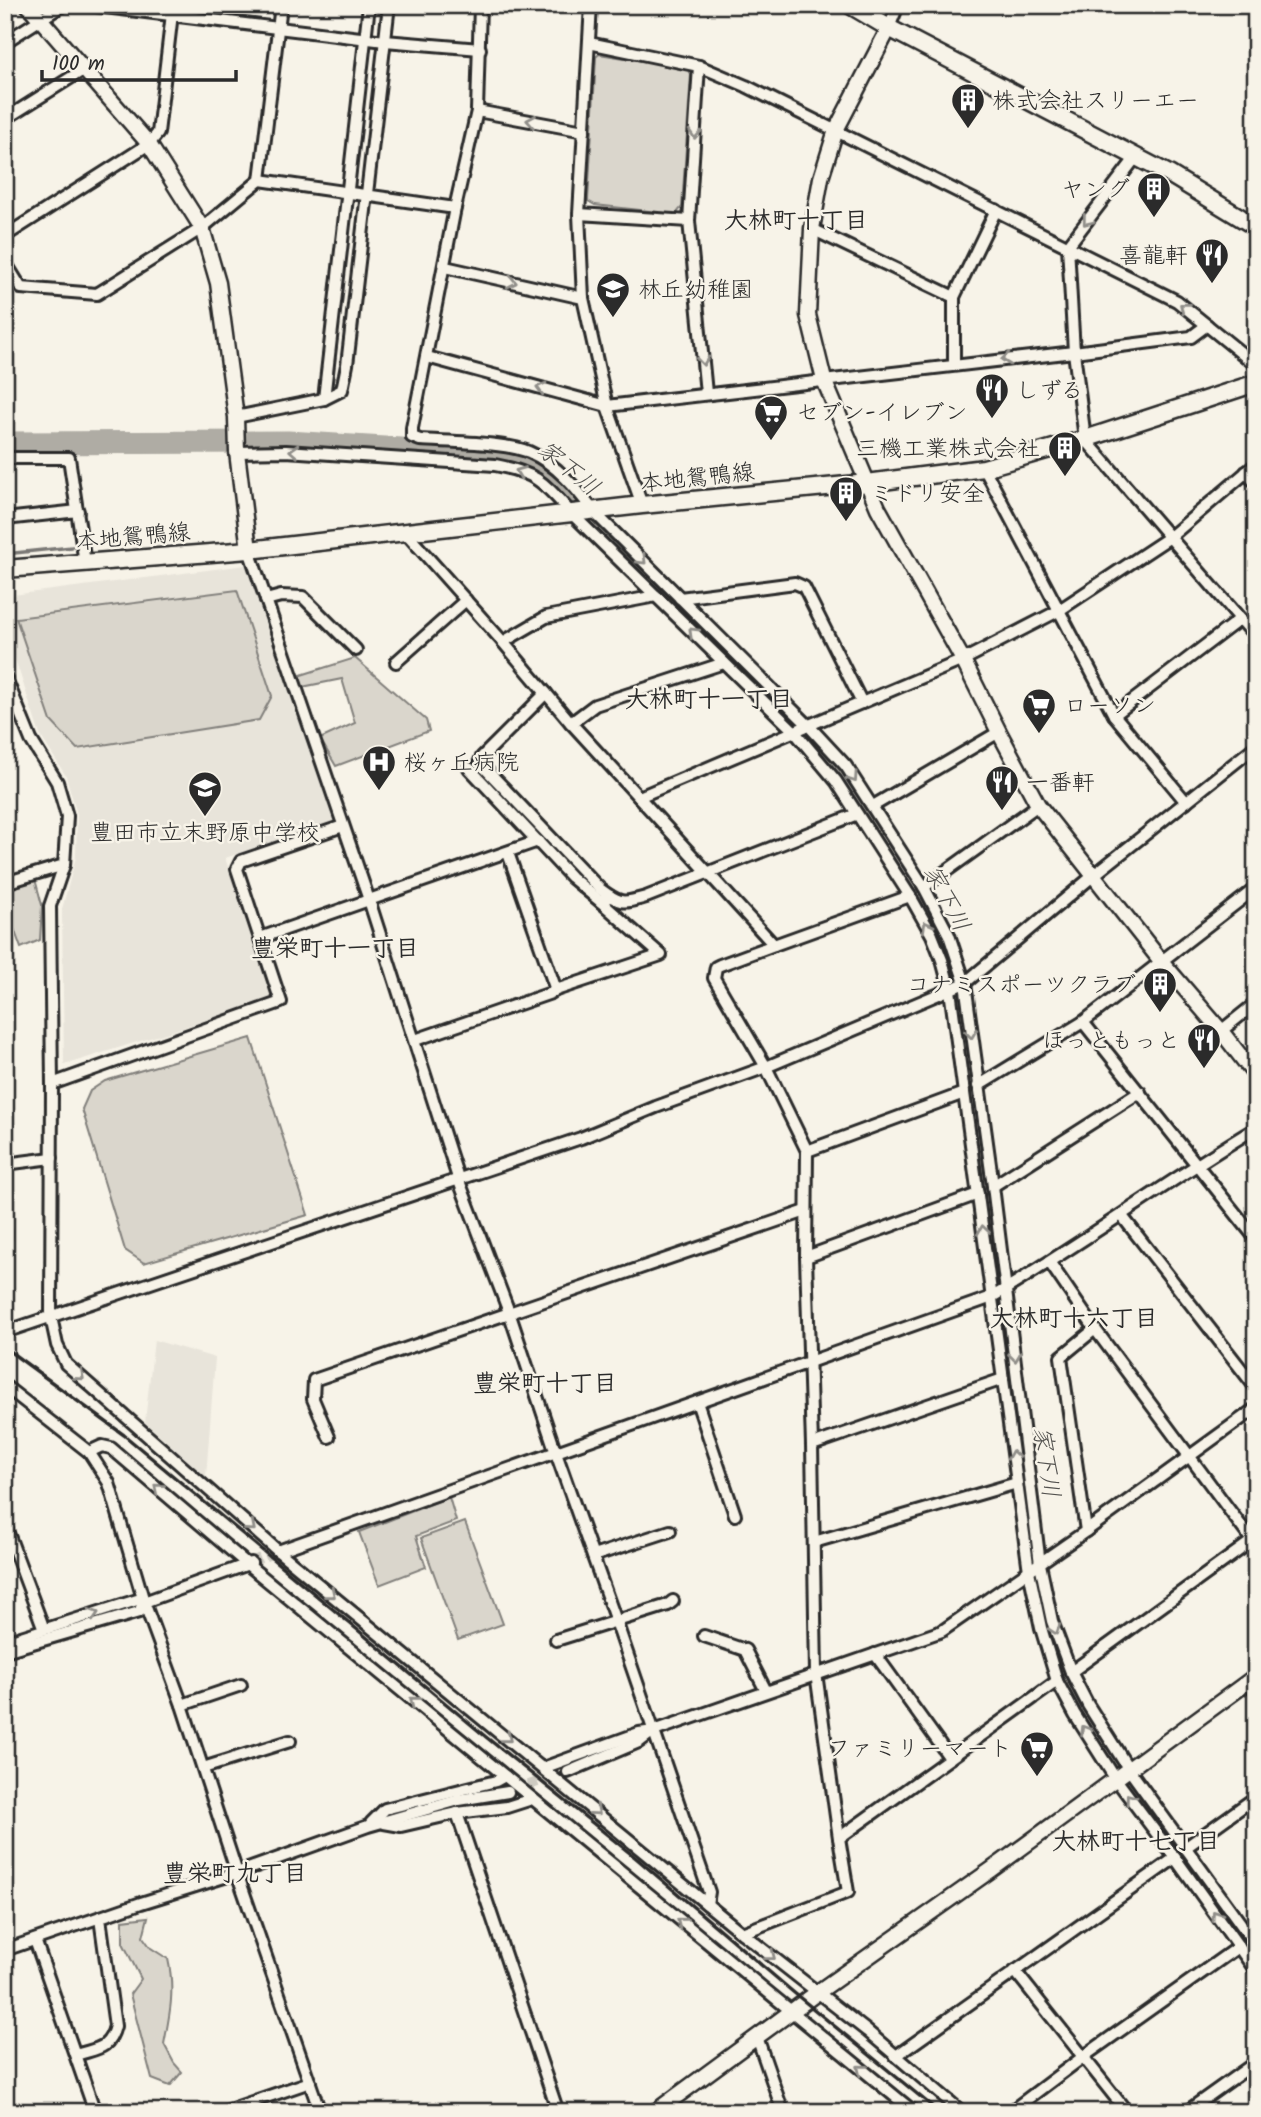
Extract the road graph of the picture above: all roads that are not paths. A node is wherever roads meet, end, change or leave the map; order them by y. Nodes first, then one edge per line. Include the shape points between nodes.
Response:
1 (28, 5) edge
2 (63, 5) edge
3 (88, 5) edge
4 (281, 5) edge
5 (369, 5) edge
6 (389, 5) edge
7 (480, 5) edge
8 (591, 5) edge
9 (850, 5) edge
10 (898, 5) edge
11 (172, 10) edge
12 (40, 20) junction
13 (889, 28) junction
14 (278, 29) junction
15 (364, 38) junction
16 (385, 41) junction
17 (5, 42) edge
18 (589, 43) junction
19 (480, 49) junction
20 (699, 66) junction
21 (83, 70) junction
22 (477, 111) junction
23 (5, 119) edge
24 (836, 130) junction
25 (584, 131) junction
26 (149, 144) junction
27 (1136, 157) junction
28 (260, 180) junction
29 (346, 194) junction
30 (366, 195) junction
31 (455, 208) junction
32 (996, 210) junction
33 (579, 214) junction
34 (689, 221) junction
35 (1256, 227) edge
36 (202, 228) junction
37 (812, 229) junction
38 (5, 236) edge
39 (1068, 246) junction
40 (5, 261) edge
41 (445, 267) junction
42 (583, 298) junction
43 (954, 298) junction
44 (1206, 325) junction
45 (1074, 352) junction
46 (428, 358) junction
47 (954, 365) junction
48 (1256, 365) edge
49 (824, 380) junction
50 (1256, 383) edge
51 (706, 393) junction
52 (324, 399) junction
53 (607, 406) junction
54 (236, 417) junction
55 (1085, 439) junction
56 (237, 452) junction
57 (5, 458) edge
58 (1256, 464) edge
59 (984, 468) junction
60 (1246, 472) junction
61 (867, 483) junction
62 (1256, 484) edge
63 (642, 505) junction
64 (78, 511) junction
65 (594, 512) junction
66 (572, 514) junction
67 (5, 519) edge
68 (406, 533) junction
69 (1170, 537) junction
70 (249, 550) junction
71 (85, 563) junction
72 (5, 569) edge
73 (656, 596) junction
74 (680, 598) junction
75 (266, 600) junction
76 (466, 600) junction
77 (1058, 611) junction
78 (1240, 619) junction
79 (1256, 637) edge
80 (503, 642) junction
81 (356, 650) dead end
82 (963, 660) junction
83 (396, 663) dead end
84 (724, 663) junction
85 (5, 676) edge
86 (546, 692) junction
87 (862, 703) junction
88 (1114, 715) junction
89 (571, 723) junction
90 (809, 726) junction
91 (794, 731) junction
92 (999, 732) junction
93 (1256, 746) edge
94 (469, 768) dead end
95 (639, 797) junction
96 (1186, 802) junction
97 (1038, 805) junction
98 (873, 806) junction
99 (858, 814) junction
100 (343, 826) junction
101 (538, 841) junction
102 (508, 853) junction
103 (64, 865) junction
104 (709, 873) junction
105 (1094, 875) junction
106 (5, 883) edge
107 (924, 887) junction
108 (1256, 888) edge
109 (910, 896) junction
110 (605, 899) junction
111 (369, 900) junction
112 (260, 939) junction
113 (774, 945) junction
114 (1161, 961) junction
115 (965, 983) junction
116 (556, 990) junction
117 (950, 990) junction
118 (1256, 1003) edge
119 (1083, 1022) junction
120 (1221, 1031) junction
121 (415, 1040) junction
122 (766, 1067) junction
123 (1256, 1076) edge
124 (52, 1084) junction
125 (978, 1086) junction
126 (1140, 1092) junction
127 (964, 1093) junction
128 (1256, 1128) edge
129 (807, 1151) junction
130 (52, 1158) junction
131 (5, 1164) edge
132 (1196, 1164) junction
133 (459, 1181) junction
134 (993, 1185) junction
135 (978, 1194) junction
136 (806, 1211) junction
137 (1122, 1216) junction
138 (1256, 1239) edge
139 (806, 1256) junction
140 (1050, 1263) junction
141 (1006, 1289) junction
142 (992, 1297) junction
143 (509, 1312) junction
144 (51, 1317) junction
145 (1095, 1329) junction
146 (5, 1332) edge
147 (810, 1362) junction
148 (1003, 1380) junction
149 (5, 1386) edge
150 (1256, 1388) edge
151 (697, 1402) junction
152 (1256, 1408) edge
153 (329, 1437) dead end
154 (812, 1445) junction
155 (89, 1452) junction
156 (555, 1453) junction
157 (1190, 1455) junction
158 (1017, 1483) junction
159 (735, 1515) dead end
160 (5, 1525) edge
161 (670, 1531) dead end
162 (1086, 1531) junction
163 (1254, 1541) edge
164 (814, 1542) junction
165 (278, 1550) junction
166 (593, 1556) junction
167 (249, 1563) junction
168 (1040, 1564) junction
169 (1029, 1571) junction
170 (673, 1601) dead end
171 (144, 1602) junction
172 (617, 1621) junction
173 (41, 1624) dead end
174 (704, 1636) dead end
175 (556, 1640) dead end
176 (5, 1642) edge
177 (5, 1651) edge
178 (875, 1654) junction
179 (1070, 1672) junction
180 (816, 1674) junction
181 (1256, 1676) edge
182 (1057, 1681) junction
183 (241, 1685) dead end
184 (766, 1691) junction
185 (182, 1705) junction
186 (654, 1731) junction
187 (290, 1741) dead end
188 (950, 1758) junction
189 (203, 1768) junction
190 (543, 1768) junction
191 (1128, 1768) junction
192 (568, 1772) tunnel mouth
193 (505, 1776) junction
194 (1115, 1778) junction
195 (508, 1792) tunnel mouth
196 (1256, 1797) edge
197 (532, 1799) junction
198 (457, 1813) junction
199 (380, 1822) junction
200 (368, 1825) junction
201 (839, 1838) junction
202 (1185, 1848) junction
203 (1175, 1858) junction
204 (237, 1873) junction
205 (707, 1904) junction
206 (100, 1917) junction
207 (742, 1933) junction
208 (1253, 1937) edge
209 (35, 1940) junction
210 (1238, 1947) junction
211 (5, 1950) edge
212 (1015, 1971) junction
213 (1256, 1971) edge
214 (818, 1992) junction
215 (791, 2012) junction
216 (757, 2037) junction
217 (76, 2054) junction
218 (896, 2056) junction
219 (1083, 2057) junction
220 (1256, 2062) edge
221 (310, 2082) junction
222 (91, 2111) edge
223 (223, 2112) edge
224 (320, 2112) edge
225 (558, 2112) edge
226 (655, 2112) edge
227 (783, 2112) edge
228 (914, 2112) edge
229 (962, 2112) edge
230 (1010, 2112) edge
231 (1127, 2112) edge
232 (1186, 2112) edge

1 - 12 street
2 - 12 street
3 - 11 street
4 - 14 street
5 - 15 street
6 - 16 street
7 - 19 street
8 - 18 street
9 - 13 main road
10 - 13 street
11 - 14 street
11 - 26 street via 158,133
12 - 17 street
12 - 21 street
13 - 24 street
13 - 27 main road
14 - 15 street
14 - 28 street
15 - 16 street
15 - 29 street
16 - 19 street
16 - 30 street
18 - 20 street
18 - 25 street
19 - 22 street
20 - 24 street
20 -> 34 street
21 - 23 street
21 - 26 street
25 -> 22 street
22 - 31 street
24 - 32 street
24 - 37 street
25 - 33 street
26 - 36 street
26 - 38 street
27 - 35 main road
27 -> 39 street
28 - 29 street
28 - 36 street
29 - 30 street
29 - 52 street
30 - 31 street
30 - 52 street via 344,377 341,390
31 - 41 street
32 - 39 street
32 - 43 street
33 - 34 street
33 - 42 street
34 -> 51 street
36 - 40 street via 97,294 20,288
36 - 54 street via 218,283
37 - 43 street
37 - 49 street via 808,315
44 -> 39 street via 1178,301
39 - 45 street
41 -> 42 street
41 - 46 street
42 - 53 street
43 - 47 street
44 - 45 street via 1191,337
44 - 48 street
45 -> 47 street
45 - 55 street
53 -> 46 street
46 - 65 street via 412,437 512,447 530,453 553,467
47 - 49 street
49 - 51 street
49 - 61 street
50 - 55 main road, 本地鴛鴨線
51 - 53 street
52 - 54 street
53 - 63 street
54 - 56 street
55 - 59 main road, 本地鴛鴨線
55 - 69 street
66 -> 56 street via 544,484 522,470 495,465 286,450
56 - 70 street
57 - 64 street via 69,458
58 - 60 street
59 - 61 main road, 本地鴛鴨線
59 - 77 street
60 - 62 street
60 - 69 street
61 - 63 main road, 本地鴛鴨線
61 - 82 street
63 - 65 main road, 本地鴛鴨線
64 - 67 street
64 - 71 street
65 - 66 main road, 本地鴛鴨線
65 -> 74 street
66 - 68 main road, 本地鴛鴨線
66 - 73 street
68 - 70 main road, 本地鴛鴨線
68 - 76 street
69 - 77 street
69 - 78 street
70 - 71 main road, 本地鴛鴨線
70 - 75 street
71 - 72 main road, 本地鴛鴨線
73 - 80 street via 546,617
84 -> 73 street
74 - 87 street via 794,583 804,587
74 - 90 street
75 - 81 street via 303,597
75 - 100 street
76 - 80 street
76 - 83 street
77 - 82 street
77 - 88 street
78 - 79 street
78 - 88 street
80 - 86 street
82 - 87 street
82 - 92 street
84 - 89 street via 595,705
84 - 91 street
85 - 103 street via 31,740 57,782 67,816
86 - 89 street
86 - 110 street via 480,761
87 - 90 street
88 - 96 street
89 - 95 street
90 - 91 street
90 -> 98 street via 846,766
91 - 95 street
91 - 99 street
92 - 97 street
92 - 98 street
93 - 96 street
94 - 101 street
95 - 104 street
96 - 105 street
97 - 105 street
97 - 107 street
98 - 107 street
99 - 104 street
99 - 109 street
100 - 111 street
100 - 112 street via 241,860 237,869
101 - 102 street
101 - 110 street via 571,877
102 - 111 street
102 - 116 street
103 - 106 street
103 - 124 street via 50,906
104 - 110 street via 626,903
104 - 113 street
105 - 114 street
105 - 115 street
107 - 115 street via 949,935
108 - 114 street
109 - 113 street
117 -> 109 street via 932,935
110 - 116 street via 661,956
111 - 112 street
111 - 121 street
112 - 124 street via 281,1002
113 - 122 street via 720,965 714,974
114 - 119 street
114 - 120 street
115 - 117 street
115 -> 125 street
116 - 121 street
117 - 122 street
117 - 127 street
118 - 120 street
119 - 125 street
119 - 126 street
120 - 123 street
121 - 133 street
122 - 129 street
122 - 133 street
124 - 130 street
125 - 134 street
126 - 132 street
126 - 134 street
127 - 129 street
127 - 135 street
128 - 132 street
129 - 136 street
130 - 131 street
130 - 144 street
132 - 137 street
132 - 138 street
133 - 143 street
133 - 144 street
134 - 141 street
135 - 139 street
142 -> 135 street
136 - 139 street
136 - 143 street
137 - 140 street
137 - 150 street
139 - 147 street
140 - 141 street
140 - 145 street
141 - 142 street
141 -> 168 street
142 - 147 street
142 - 148 street
143 - 153 street via 314,1380 313,1399
143 - 156 street
144 - 146 street
144 -> 165 street via 66,1364
145 - 157 street
145 - 162 street via 1061,1357
147 - 151 street
147 - 154 street
148 - 154 street
158 -> 148 street
149 - 155 street
151 - 156 street
151 - 159 street
152 - 157 street
154 - 164 street
167 -> 155 street via 111,1448 102,1446
155 - 171 street via 108,1483
156 - 165 street
156 - 166 street
157 - 162 street
157 - 163 street
158 - 164 street
158 - 169 street
160 - 173 street
161 - 166 street
162 - 168 street
163 - 179 street
164 - 180 street
165 -> 190 street
166 - 172 street
167 - 171 street
193 -> 167 street
168 - 169 street
168 -> 179 street via 1052,1621
169 - 178 street via 942,1631
169 - 182 street
170 - 172 street
176 -> 171 street via 137,1600
171 - 177 street via 139,1612
171 - 185 street
172 - 175 street
172 - 186 street
174 - 184 street via 745,1650
178 - 180 street
178 - 188 street
179 - 191 street
180 - 184 street
180 - 201 street
181 - 191 street
182 - 188 street
194 -> 182 street
183 - 185 street
184 - 186 street
185 - 189 street
186 - 190 street
186 - 192 street
186 - 205 street via 709,1892
187 - 189 street
188 - 201 street
189 - 204 street
190 -> 205 street
191 - 194 street
191 - 202 street
193 - 197 street
193 - 200 street via 385,1810
203 -> 194 street
194 - 214 street
195 - 199 street
196 - 202 street
197 - 198 street
215 -> 197 street
198 - 199 street via 401,1826
198 - 225 street
199 - 200 street
200 - 204 street
201 - 207 street via 848,1892
202 - 208 street
210 -> 203 street
203 - 212 street
204 - 206 street
204 - 221 street
205 - 207 street
206 - 209 street
206 - 217 street via 115,2026 105,2046
207 -> 214 street
209 - 211 street
209 - 217 street
210 - 213 street
210 - 219 street
212 - 218 street
212 - 219 street
214 - 215 street
214 - 218 street
215 - 216 street
228 -> 215 street
216 - 226 street
216 - 227 street
217 - 222 street
218 - 229 street
219 - 230 street
219 - 231 street
220 - 232 street
221 - 223 street
221 - 224 street

